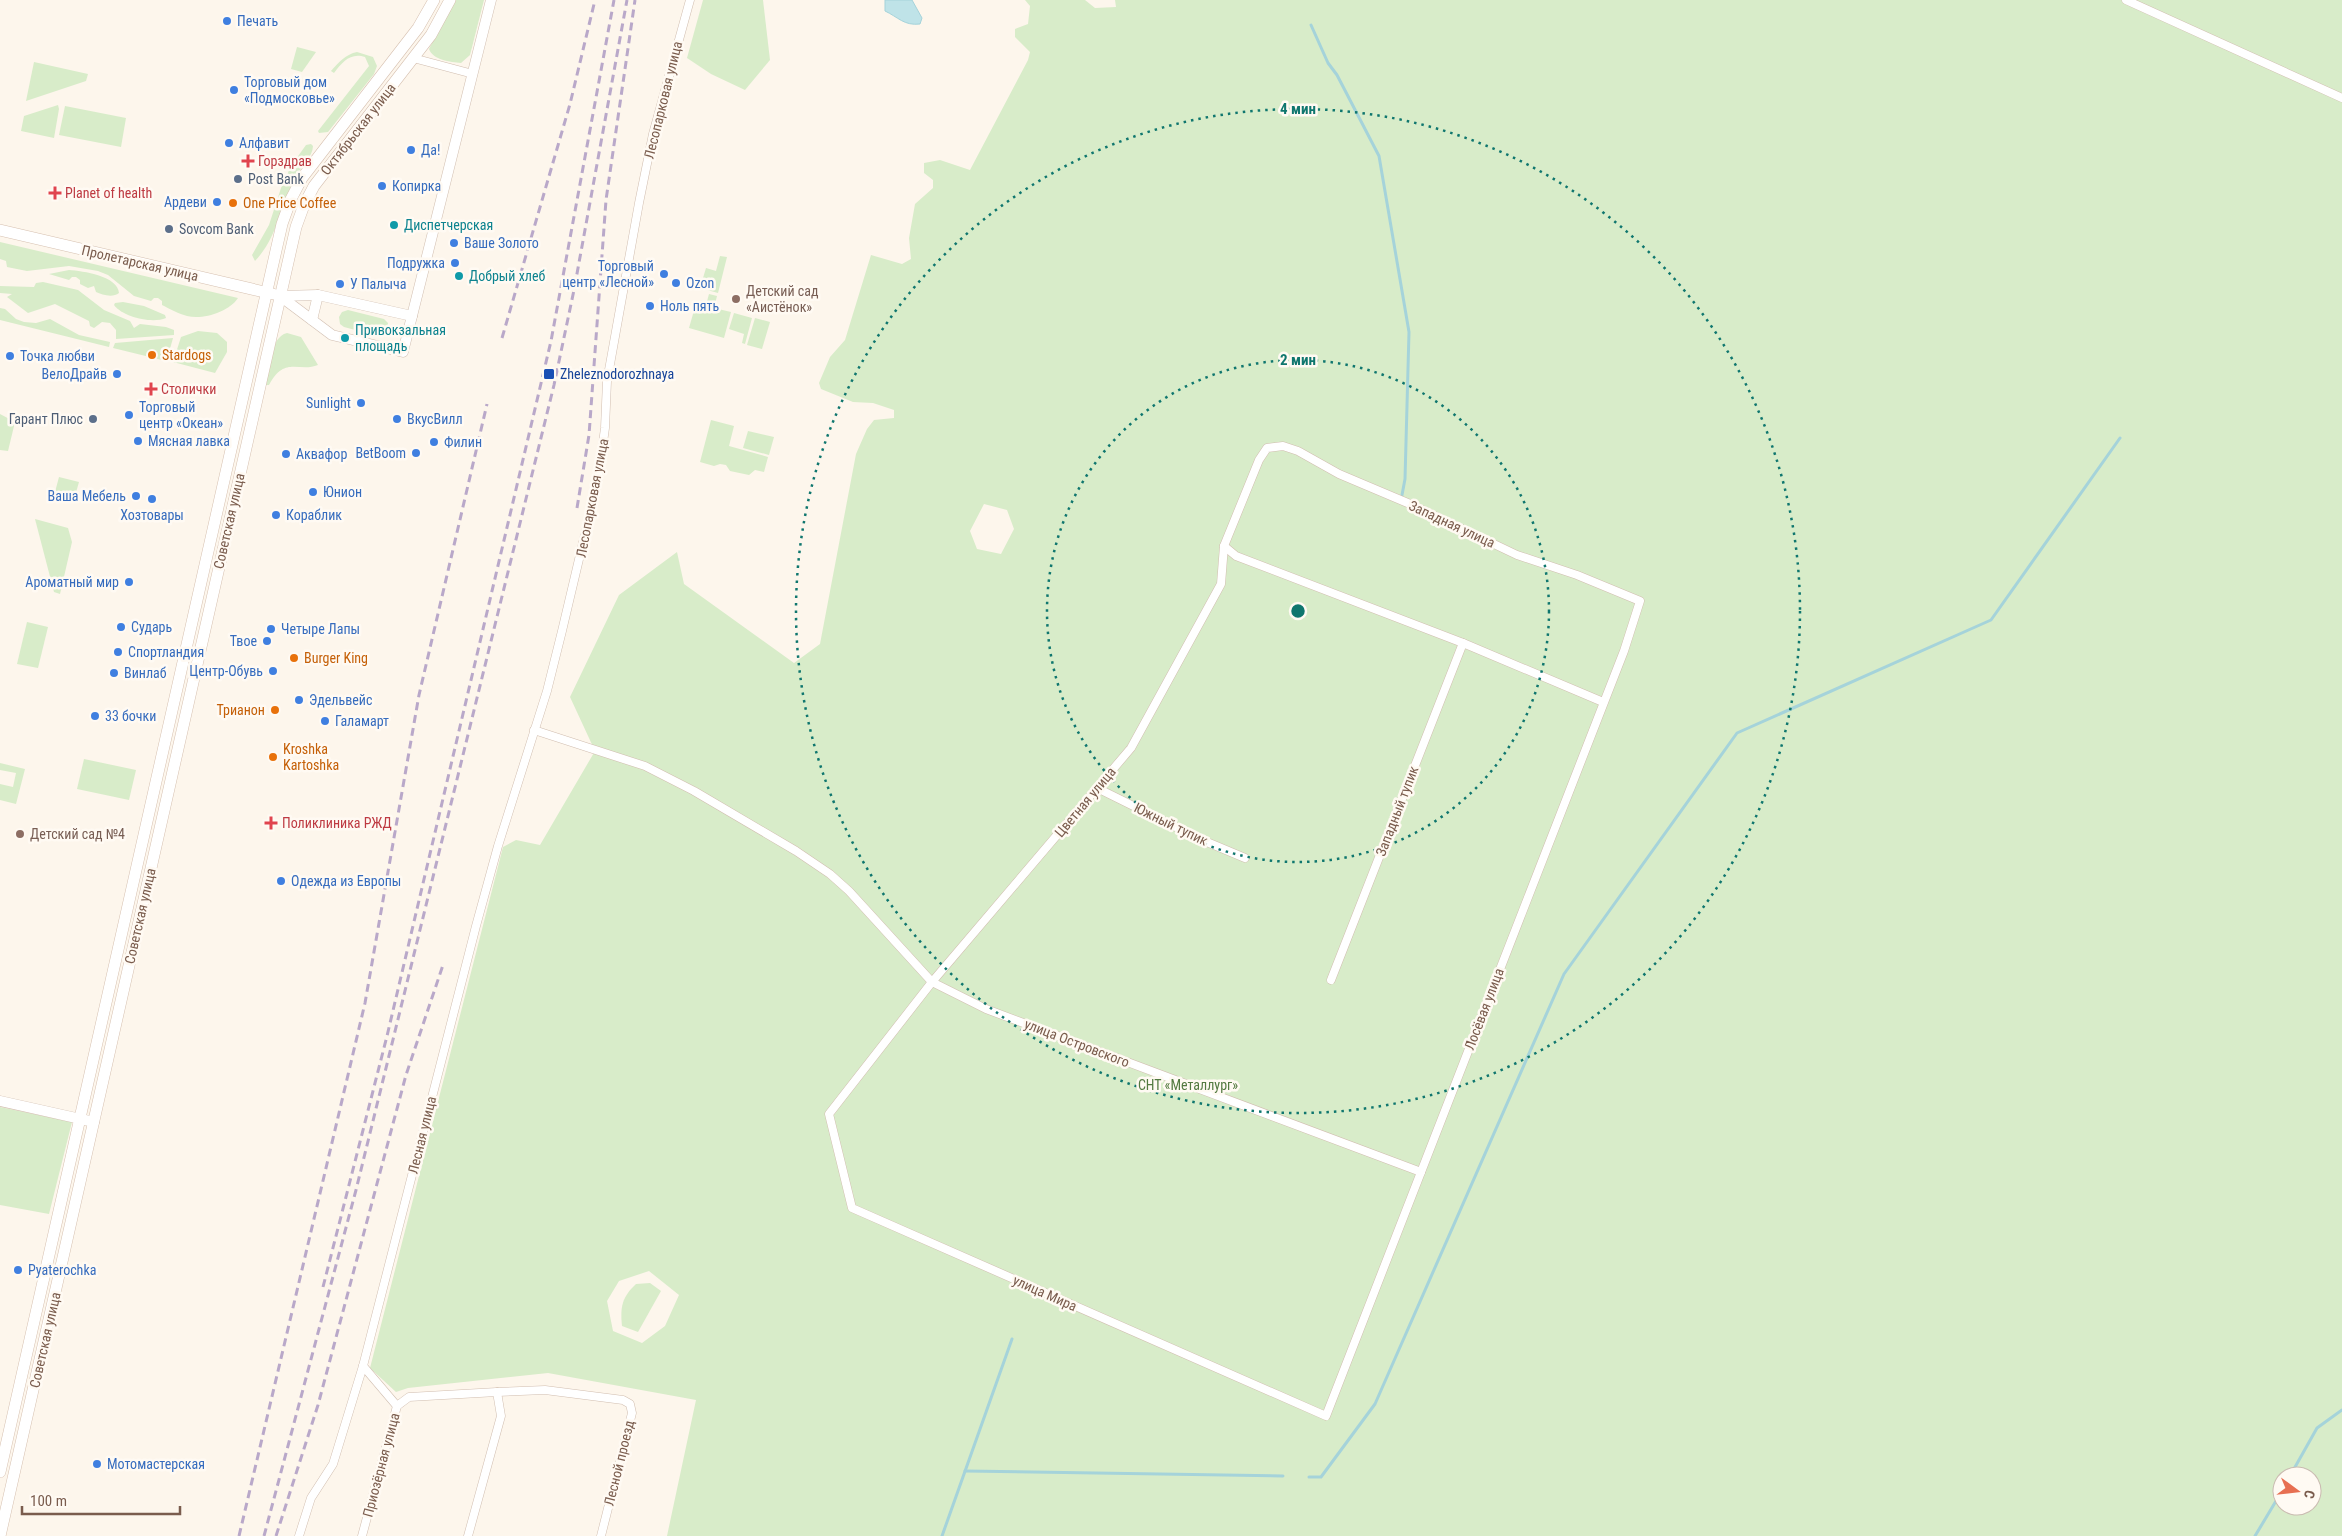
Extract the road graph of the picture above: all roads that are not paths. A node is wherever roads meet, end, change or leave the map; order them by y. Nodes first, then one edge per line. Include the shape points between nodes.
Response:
1 (434, 0) edge
2 (450, 0) edge
3 (491, 0) edge
4 (690, 0) edge
5 (2126, 0) edge
6 (413, 58) junction
7 (473, 74) junction
8 (2342, 98) edge
9 (0, 230) edge
10 (266, 293) junction
11 (280, 296) junction
12 (318, 296) junction
13 (412, 316) junction
14 (312, 320) junction
15 (1267, 448) joint
16 (1224, 546) junction
17 (1640, 601) joint
18 (1463, 643) junction
19 (1603, 702) junction
20 (534, 730) junction
21 (1097, 788) junction
22 (1245, 858) dead end
23 (1331, 980) dead end
24 (932, 982) junction
25 (0, 1101) edge
26 (829, 1114) joint
27 (80, 1118) junction
28 (94, 1122) junction
29 (1421, 1172) junction
30 (363, 1366) junction
31 (497, 1392) junction
32 (397, 1406) junction
33 (1326, 1416) joint
34 (0, 1472) edge
35 (0, 1536) edge
36 (299, 1536) edge
37 (362, 1536) edge
38 (468, 1536) edge
39 (601, 1536) edge

1 - 10 main road, Октябрьская улица via 418,28 302,178 282,224
2 - 6 main road, Октябрьская улица via 431,35
3 - 7 street
4 - 20 street, Лесопарковая улица via 653,134 638,209 608,372 602,453 592,510 547,691
5 - 8 street
6 - 7 street
6 - 11 main road, Октябрьская улица via 314,186 296,227
7 - 13 street
9 - 10 main road, Пролетарская улица
10 - 11 main road, Пролетарская улица
10 - 27 main road, Советская улица
11 - 12 street
11 - 14 street
11 - 28 main road, Советская улица
12 - 13 street
12 - 14 street
13 - 14 street via 403,352 332,335
15 - 16 street, Цветная улица via 1259,460
15 - 17 street, Западная улица via 1283,446 1298,451 1339,474 1517,555
16 - 18 street via 1236,556
16 - 21 street, Цветная улица via 1221,584 1131,748
17 - 19 street, Лосёвая улица
18 - 19 street
18 - 23 street, Западный тупик
19 - 29 street, Лосёвая улица
20 - 24 street via 645,766 796,851 849,891
20 - 30 street, Лесная улица via 476,926
21 - 22 street, Южный тупик
21 - 24 street, Цветная улица
24 - 26 street, Цветная улица
24 - 29 street, улица Островского via 986,1009
25 - 27 street
26 - 33 street, улица Мира via 852,1208
27 - 28 street
27 - 34 main road, Советская улица
28 - 35 main road, Советская улица
29 - 33 street, Лосёвая улица
30 - 32 street
30 - 36 street, Лесная улица via 333,1464 311,1498
31 - 32 street, Приозёрная улица via 409,1397
31 - 38 street via 501,1416
31 - 39 street, Лесной проезд via 545,1390 623,1400 630,1404 632,1413
32 - 37 street, Приозёрная улица

